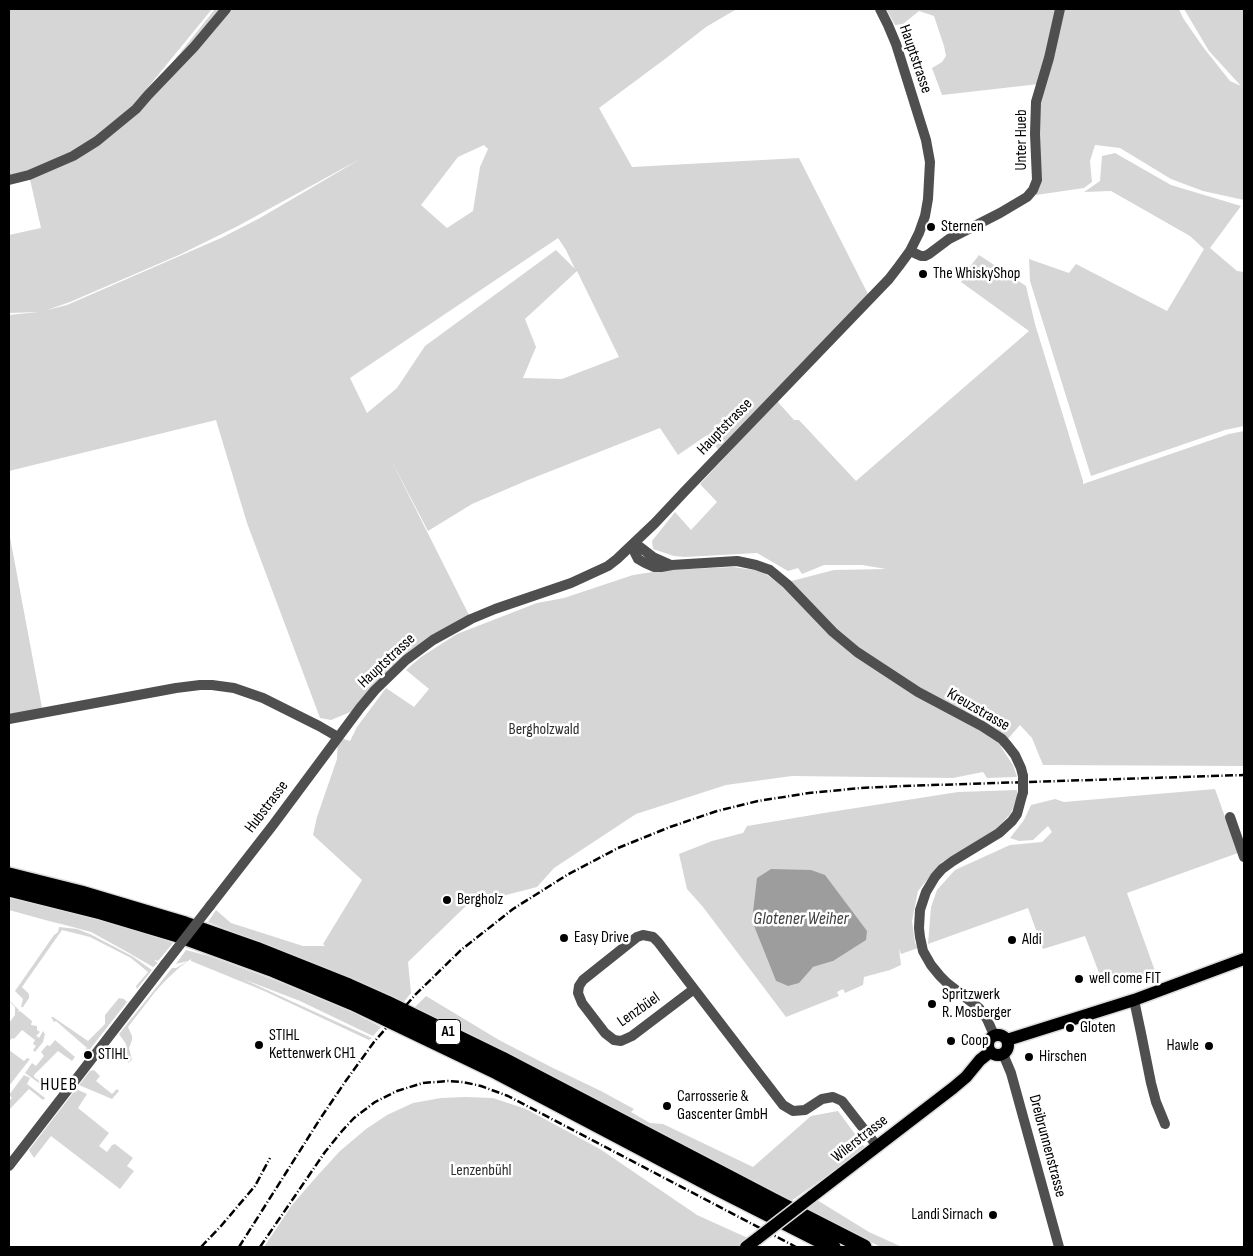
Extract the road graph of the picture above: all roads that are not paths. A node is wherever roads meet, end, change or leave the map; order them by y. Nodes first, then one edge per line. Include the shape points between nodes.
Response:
1 (226, 9) edge
2 (880, 9) edge
3 (1060, 9) edge
4 (9, 180) edge
5 (910, 251) junction
6 (633, 545) junction
7 (9, 719) edge
8 (338, 737) junction
9 (1230, 817) dead end
10 (1244, 857) edge
11 (9, 875) edge
12 (9, 888) edge
13 (1244, 958) edge
14 (694, 989) junction
15 (1134, 1000) junction
16 (1000, 1038) junction
17 (990, 1052) junction
18 (1003, 1054) junction
19 (1165, 1124) dead end
20 (877, 1146) junction
21 (9, 1166) edge
22 (746, 1247) edge
23 (833, 1247) edge
24 (864, 1247) edge
25 (1059, 1247) edge

1 - 4 street via 136,109 97,141 73,156
2 - 5 street, Hauptstrasse via 896,44 930,162 925,216
3 - 5 street, Unter Hueb via 1036,102 1037,180 1033,190 1000,213 949,238 925,256
5 - 6 street, Hauptstrasse via 889,279
6 - 8 street, Hauptstrasse via 608,566 592,574 495,609 433,640 390,674
6 - 16 street, Kreuzstrasse, bridge via 672,565 737,562 756,564 770,570 857,652 918,692 982,726 1008,746 1023,776 1024,792 1017,814 999,833 953,861 935,877 926,892 918,928 930,965 979,1008
7 - 8 street via 206,685 234,688 263,698
8 - 21 street, Hubstrasse, bridge
9 - 10 street
11 - 24 highway, A1 via 177,922 364,993 535,1075
12 - 23 highway, A1 via 178,935 328,992 426,1036
13 - 15 main road
14 - 14 street, Lenzbüel via 656,939 643,935 585,977 578,993 605,1033 621,1041
14 - 20 street, Lenzbüel via 783,1105 793,1111 805,1110 822,1099 833,1097 842,1102
15 - 16 main road
15 - 19 street via 1151,1082
16 - 17 main road via 992,1037 988,1041
16 - 18 main road via 1008,1048
17 - 18 main road via 997,1056
17 - 20 main road, Wilerstrasse via 953,1088
18 - 25 street, Dreibrunnenstrasse
20 - 22 main road, Wilerstrasse, bridge

